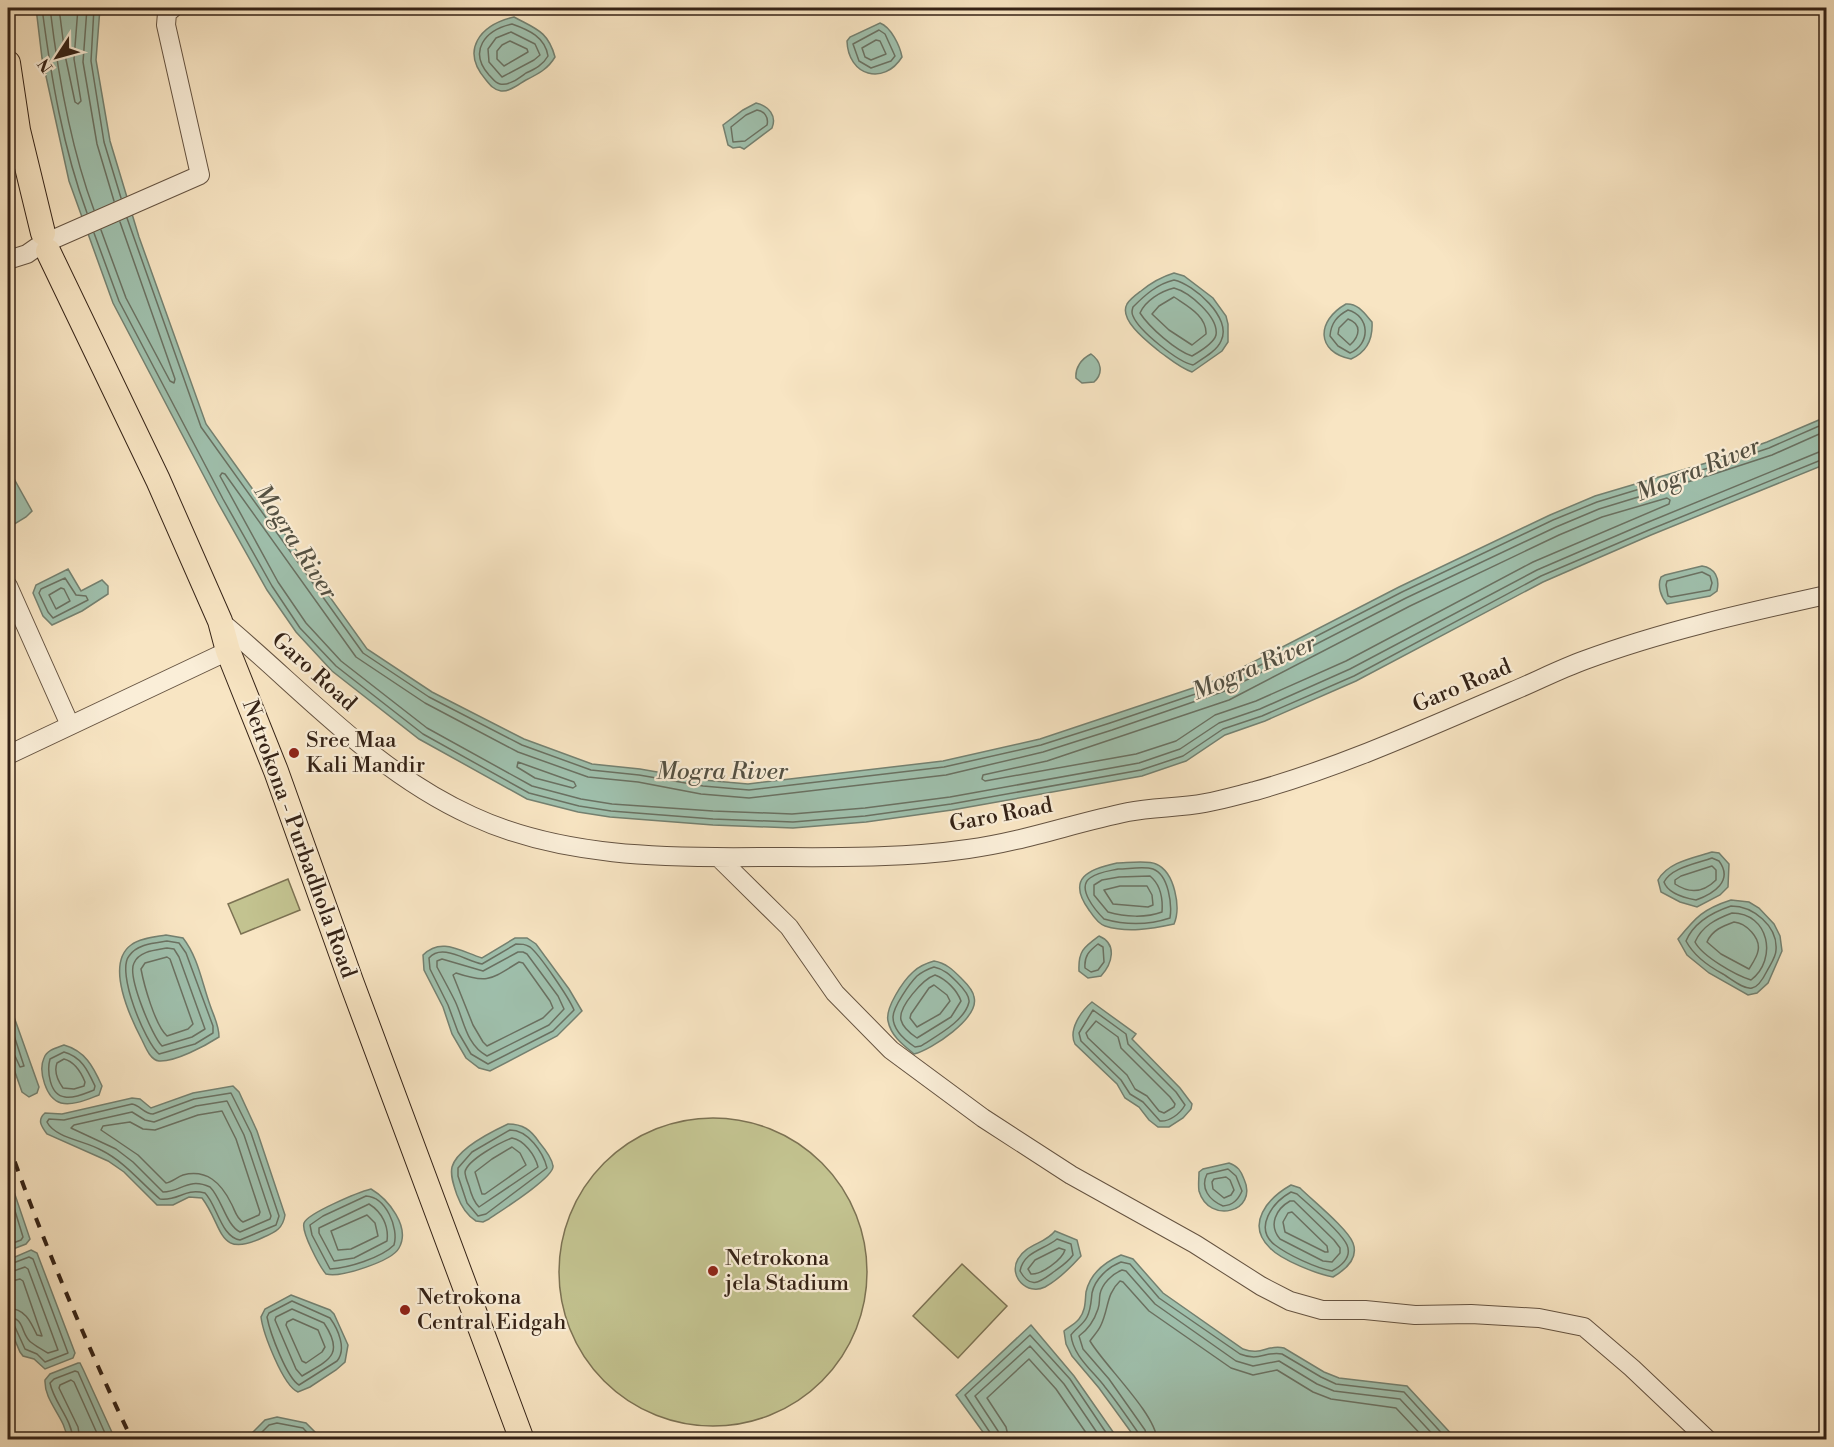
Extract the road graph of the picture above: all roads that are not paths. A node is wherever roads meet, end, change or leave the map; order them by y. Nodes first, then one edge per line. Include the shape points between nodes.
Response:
1 (169, 9) edge
2 (8, 63) edge
3 (49, 241) junction
4 (8, 260) edge
5 (8, 586) edge
6 (1827, 595) edge
7 (220, 621) junction
8 (228, 651) junction
9 (70, 725) junction
10 (8, 755) edge
11 (719, 858) junction
12 (522, 1440) edge
13 (1708, 1440) edge

1 - 3 street via 166,25 200,175
2 - 3 main road, Netrokona - Purbadhola Road via 18,130
3 - 4 street
3 - 7 main road, Netrokona - Purbadhola Road
5 - 9 street
6 - 11 street, Garo Road via 1721,618 1584,660 1371,751 1258,790 1206,803 1132,812 968,849
7 - 8 main road, Netrokona - Purbadhola Road
7 - 11 street, Garo Road via 383,764 470,816 556,844
8 - 9 street
8 - 12 main road, Netrokona - Purbadhola Road via 276,771
9 - 10 street
11 - 13 street via 789,927 835,993 891,1050 983,1118 1080,1181 1290,1301 1322,1310 1539,1318 1584,1327

